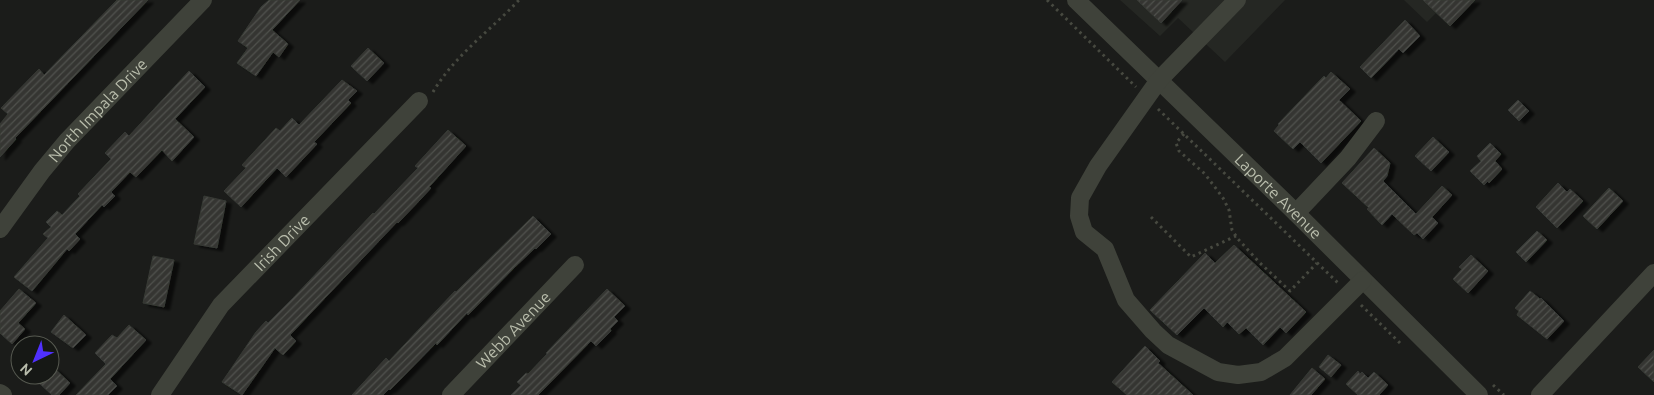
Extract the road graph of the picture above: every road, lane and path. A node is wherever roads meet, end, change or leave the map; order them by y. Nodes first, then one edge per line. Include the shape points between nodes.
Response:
1 (203, 0) edge
2 (520, 0) edge
3 (1046, 0) edge
4 (1076, 0) edge
5 (1236, 0) edge
6 (1159, 80) junction
7 (1147, 98) junction
8 (420, 101) joint
9 (1376, 121) dead end
10 (1185, 133) junction
11 (1296, 213) junction
12 (1151, 217) dead end
13 (0, 229) edge
14 (1236, 236) junction
15 (1317, 263) junction
16 (575, 265) dead end
17 (1654, 273) edge
18 (1363, 280) junction
19 (1349, 294) junction
20 (1406, 349) dead end
21 (160, 395) edge
22 (451, 395) edge
23 (1479, 395) edge
24 (1540, 395) edge

1 - 13 street, North Impala Drive via 67,141
2 - 8 path via 482,34 439,82 427,102
3 - 7 path
4 - 6 street, Laporte Avenue
5 - 6 street
6 - 7 street
6 - 11 street, Laporte Avenue
7 - 10 path
7 - 19 street via 1098,166 1080,198 1079,216 1084,232 1104,249 1126,300 1168,345 1218,372 1238,375 1261,372 1285,358
8 - 21 street, Irish Drive via 221,305
9 - 11 street via 1348,158
10 - 14 path via 1176,143 1179,151 1205,174 1223,198
10 - 15 path
11 - 18 street, Laporte Avenue
12 - 14 path via 1190,257
14 - 15 path via 1290,291
15 - 19 path
16 - 22 street, Webb Avenue
17 - 24 street
18 - 19 street
18 - 23 street, Laporte Avenue
19 - 20 path

